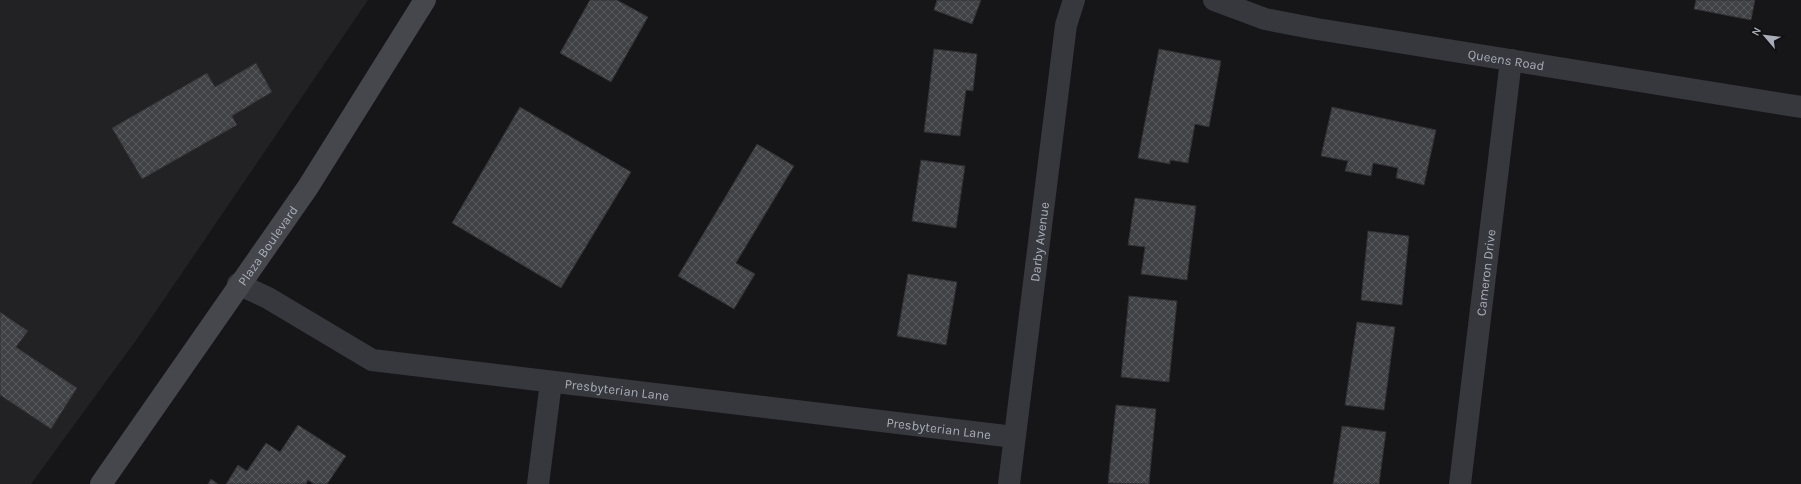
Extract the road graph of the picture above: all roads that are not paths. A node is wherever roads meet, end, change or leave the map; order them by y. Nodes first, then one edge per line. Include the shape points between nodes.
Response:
1 (425, 0) edge
2 (1074, 0) edge
3 (1214, 0) edge
4 (1511, 60) junction
5 (1801, 107) edge
6 (238, 284) junction
7 (550, 382) junction
8 (1014, 437) junction
9 (101, 484) edge
10 (538, 484) edge
11 (1009, 484) edge
12 (1460, 484) edge

1 - 6 street, Plaza Boulevard via 308,187
2 - 8 street, Darby Avenue via 1066,25
3 - 4 street, Queens Road via 1265,19
4 - 5 street, Queens Road
4 - 12 street, Cameron Drive
6 - 7 street, Presbyterian Lane via 268,298 372,360
6 - 9 street, Plaza Boulevard
7 - 8 street, Presbyterian Lane
7 - 10 street
8 - 11 street, Darby Avenue

